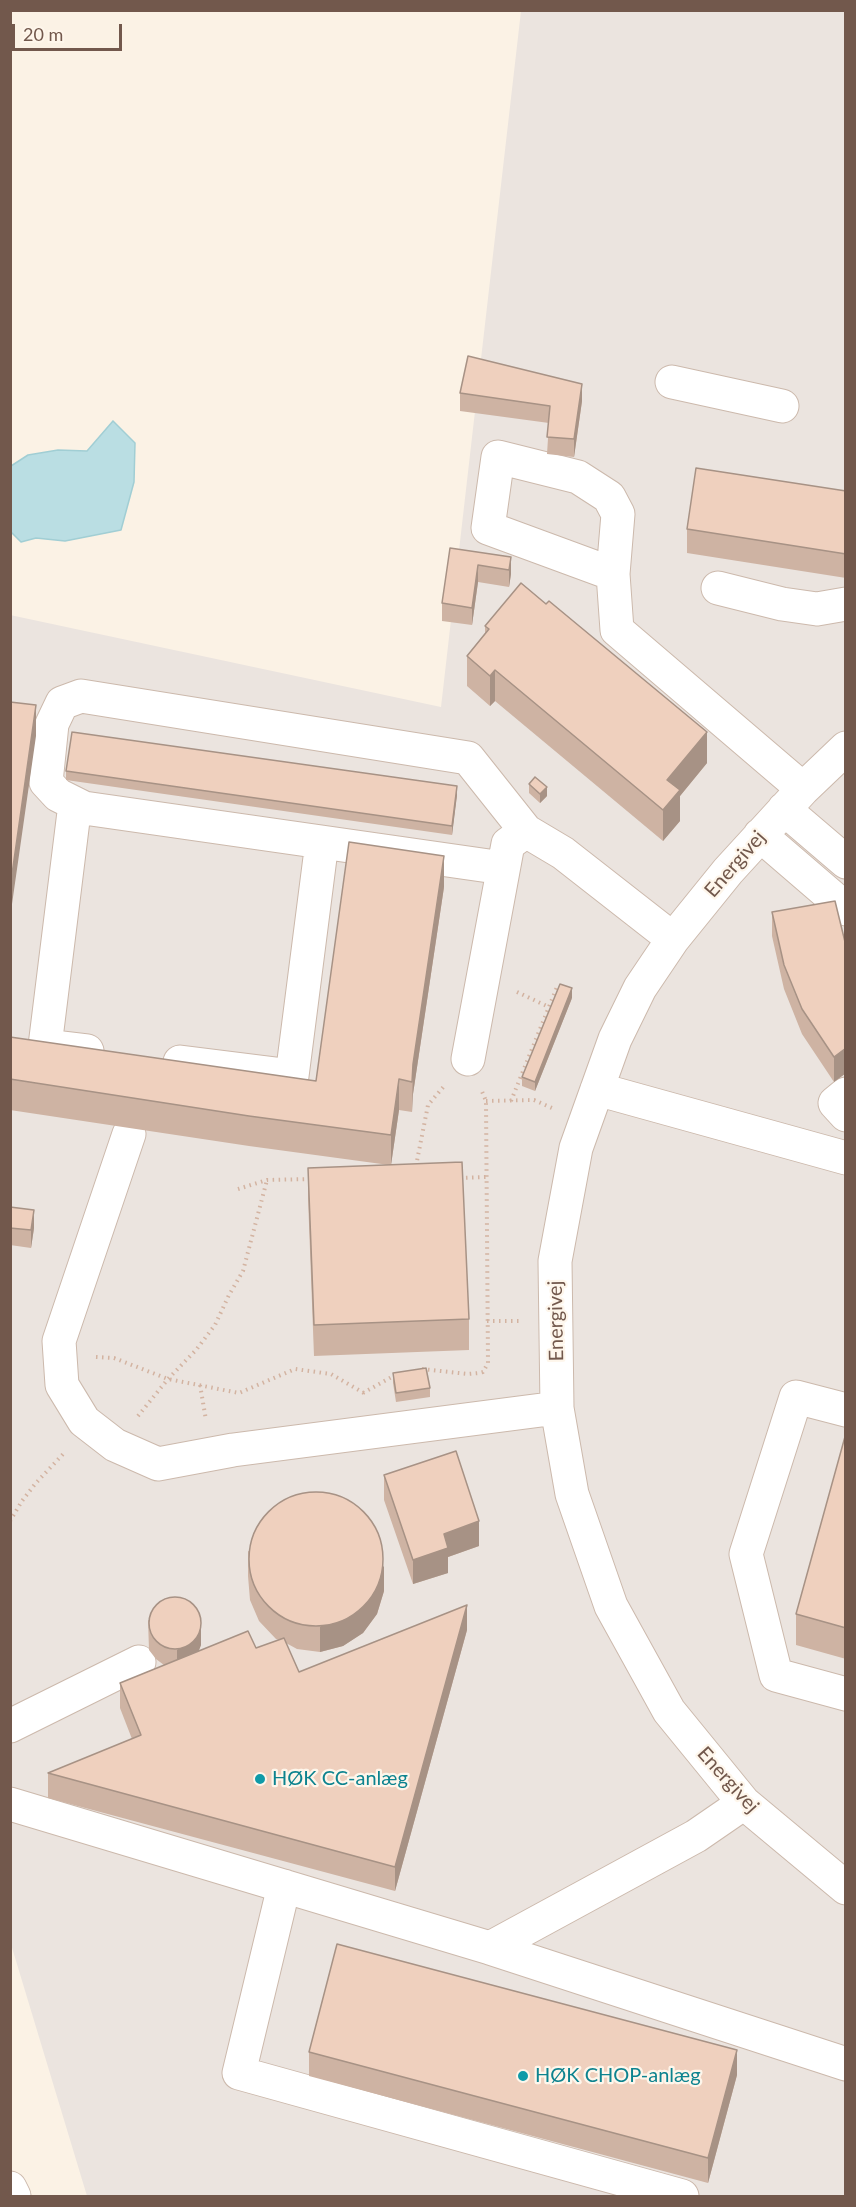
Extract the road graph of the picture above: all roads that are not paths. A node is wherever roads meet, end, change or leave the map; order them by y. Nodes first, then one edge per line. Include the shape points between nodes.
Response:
1 (672, 382) dead end
2 (782, 406) dead end
3 (613, 574) dead end
4 (718, 588) dead end
5 (846, 603) edge
6 (846, 748) edge
7 (793, 799) junction
8 (75, 804) junction
9 (526, 831) junction
10 (760, 835) junction
11 (322, 842) junction
12 (846, 862) edge
13 (503, 868) junction
14 (846, 909) edge
15 (673, 939) junction
16 (116, 1054) edge
17 (151, 1059) edge
18 (468, 1059) road end
19 (597, 1089) junction
20 (846, 1094) edge
21 (846, 1115) edge
22 (129, 1134) dead end
23 (846, 1158) edge
24 (556, 1408) junction
25 (846, 1410) edge
26 (139, 1662) dead end
27 (846, 1694) edge
28 (10, 1726) edge
29 (744, 1803) junction
30 (10, 1804) edge
31 (284, 1886) junction
32 (846, 1888) edge
33 (490, 1948) junction
34 (846, 2064) edge
35 (10, 2188) edge
36 (14, 2196) edge
37 (682, 2196) edge

1 - 2 street
3 - 7 street via 617,630
4 - 5 street via 817,609
6 - 7 street, Energivej
7 - 10 street, Energivej
7 - 12 street
8 - 9 street via 58,795 46,782 52,723 62,703 81,696 468,758
8 - 11 street
8 - 16 street via 45,1046
9 - 13 street via 508,844
9 - 15 street via 563,853
10 - 14 street
10 - 15 street, Energivej
11 - 13 street
11 - 17 street via 292,1076
13 - 18 street
15 - 19 street, Energivej via 640,988 615,1039
19 - 23 street
19 - 24 street, Energivej via 576,1148 555,1261
20 - 21 street via 835,1103
22 - 24 street via 59,1341 62,1385 84,1421 115,1445 158,1464 233,1450
24 - 29 street, Energivej via 572,1494 611,1606 669,1711
25 - 27 street via 796,1397 746,1554 776,1675
26 - 28 street
29 - 32 street, Energivej
29 - 33 street via 696,1836
30 - 31 street
31 - 33 street
31 - 37 street via 239,2073
33 - 34 street
35 - 36 street

